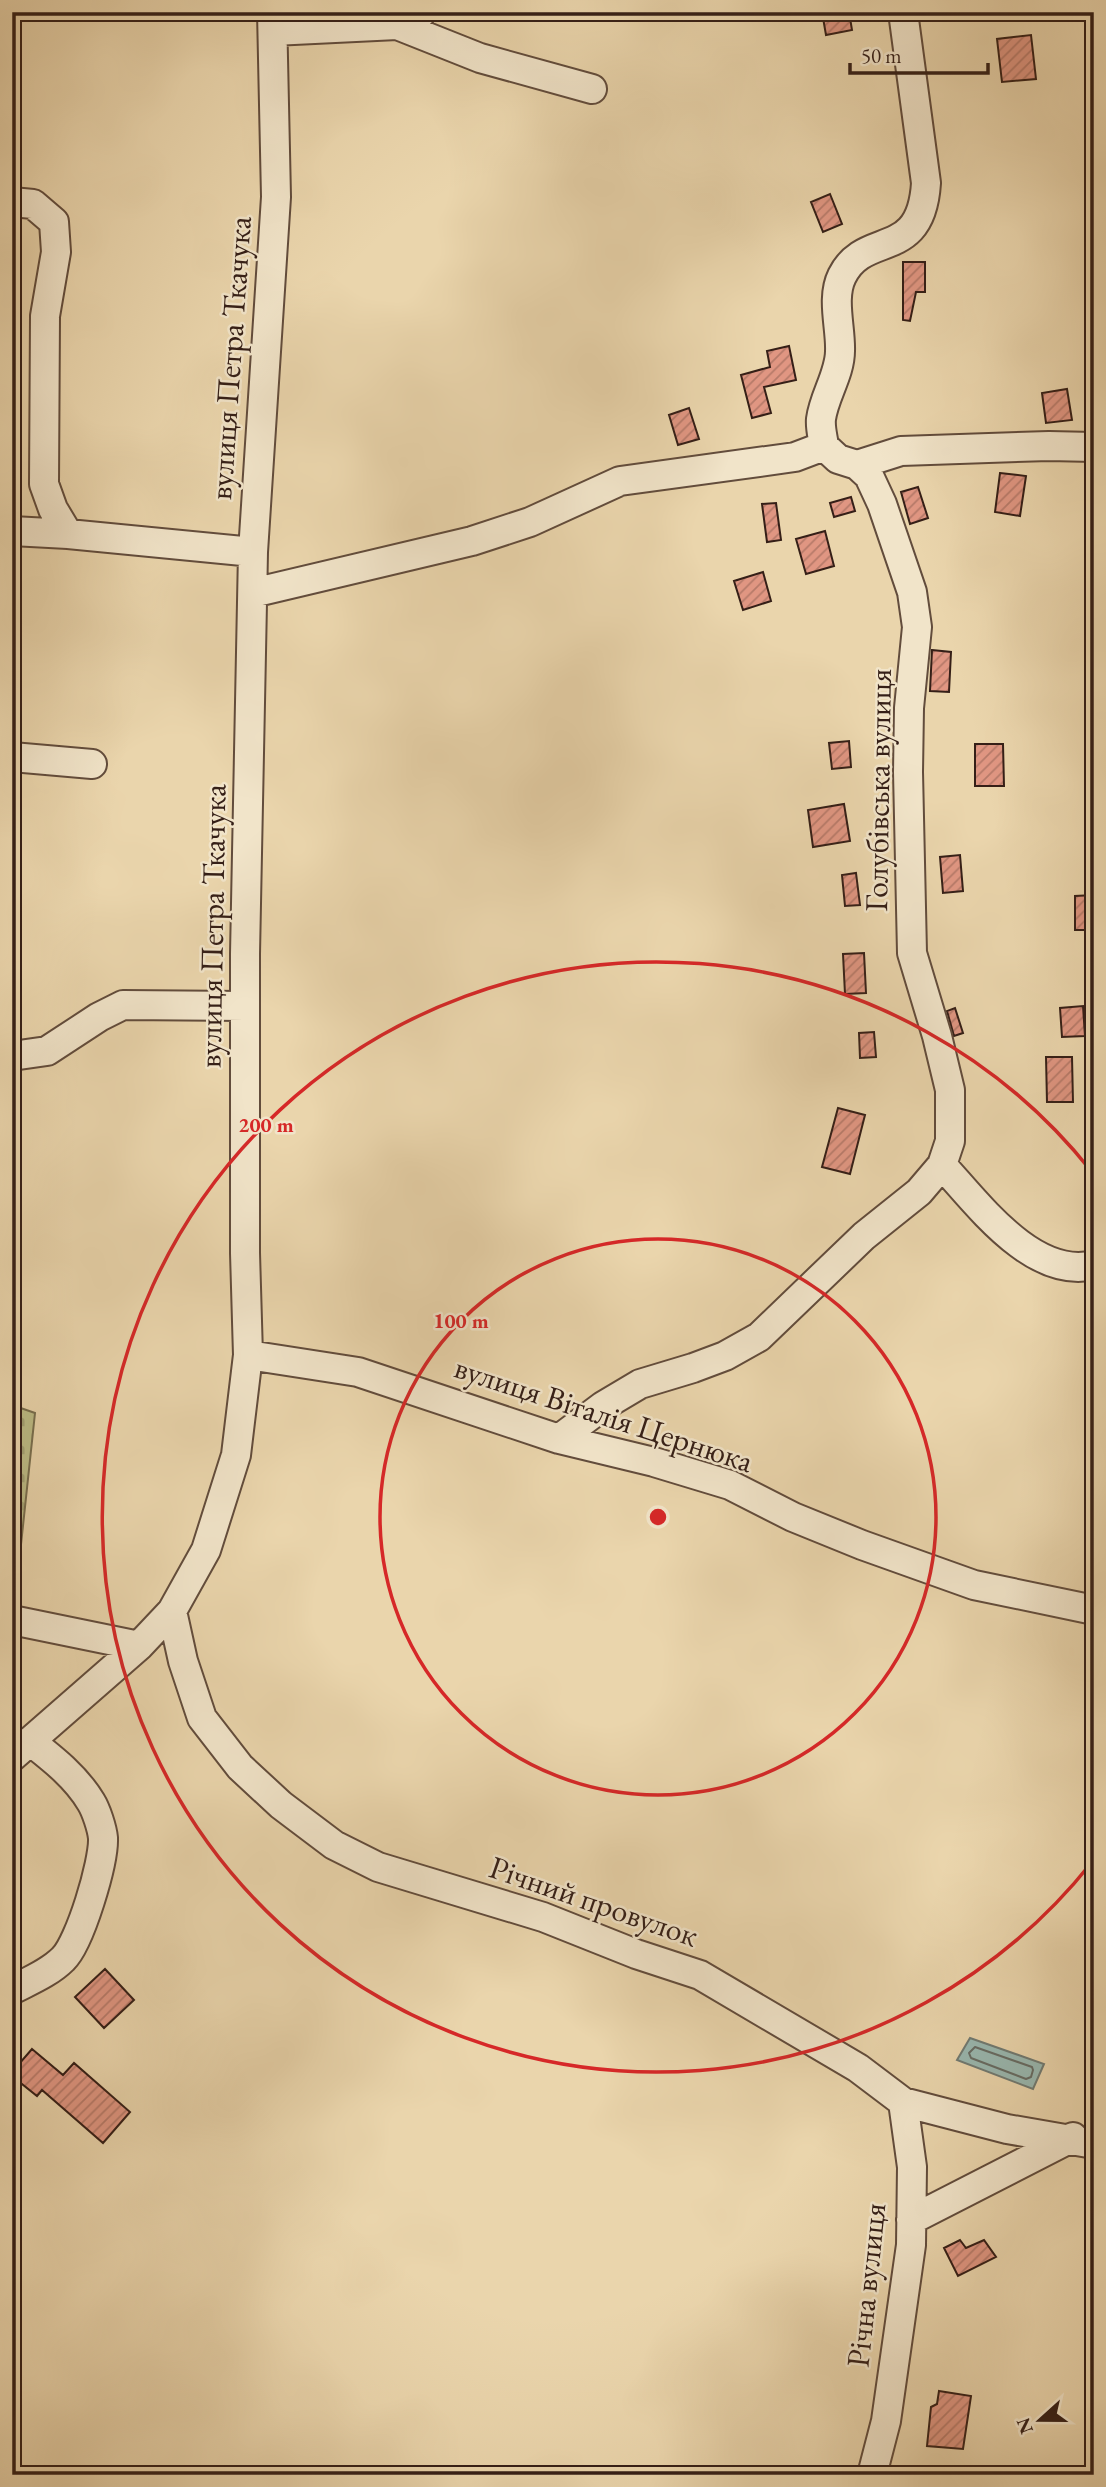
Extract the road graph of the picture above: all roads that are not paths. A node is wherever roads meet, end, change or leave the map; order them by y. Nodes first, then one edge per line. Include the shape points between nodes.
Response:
1 (422, 12) edge
2 (903, 12) edge
3 (272, 22) edge
4 (397, 25) junction
5 (593, 89) dead end
6 (12, 202) edge
7 (824, 446) junction
8 (1094, 447) edge
9 (857, 465) junction
10 (12, 531) edge
11 (68, 534) junction
12 (253, 552) junction
13 (253, 593) junction
14 (12, 757) edge
15 (92, 764) dead end
16 (245, 1006) junction
17 (12, 1056) edge
18 (942, 1164) junction
19 (1094, 1265) edge
20 (248, 1355) junction
21 (559, 1438) junction
22 (1094, 1610) edge
23 (172, 1611) junction
24 (12, 1620) edge
25 (139, 1646) junction
26 (21, 1749) edge
27 (12, 1990) edge
28 (903, 2102) junction
29 (1094, 2125) edge
30 (1081, 2142) edge
31 (911, 2220) junction
32 (872, 2475) edge

1 - 4 street
2 - 7 street via 925,202 911,230 898,241 859,256 842,276 837,301 841,355 821,419
3 - 4 street
3 - 12 street, вулиця Петра Ткачука via 276,197
4 - 5 street via 480,58
6 - 11 street via 33,204 54,222 56,252 45,316 44,484
7 - 9 street, Голубівська вулиця via 838,459
7 - 13 street via 795,457 620,481 530,522 472,541
8 - 9 street via 901,451
9 - 18 street, Голубівська вулиця via 869,476 882,504 912,592 917,627 908,734 912,953 950,1090 950,1141
10 - 11 street
11 - 12 street
12 - 13 street, вулиця Петра Ткачука
13 - 16 street, вулиця Петра Ткачука
14 - 15 street
16 - 17 street via 123,1005 47,1051
16 - 20 street, вулиця Петра Ткачука
18 - 19 street via 994,1223 1027,1249 1067,1267
18 - 21 street, Голубівська вулиця via 919,1192 864,1236 759,1337 725,1356 640,1384
20 - 21 street, вулиця Віталія Цернюка via 358,1372
20 - 23 street, вулиця Петра Ткачука via 236,1455 206,1550
21 - 22 street, вулиця Віталія Цернюка via 730,1485 793,1517 974,1585
23 - 25 street, вулиця Петра Ткачука
23 - 28 street, Річний провулок via 202,1718 240,1767 334,1845 377,1867 543,1917 700,1975 858,2068
24 - 25 street
25 - 26 street, вулиця Петра Ткачука
26 - 27 street via 68,1772 92,1803 103,1837 80,1931 64,1958
28 - 30 street, Річний провулок via 1007,2129
28 - 31 street, Річна вулиця via 912,2167
29 - 30 street
30 - 31 street
31 - 32 street, Річна вулиця via 886,2421

